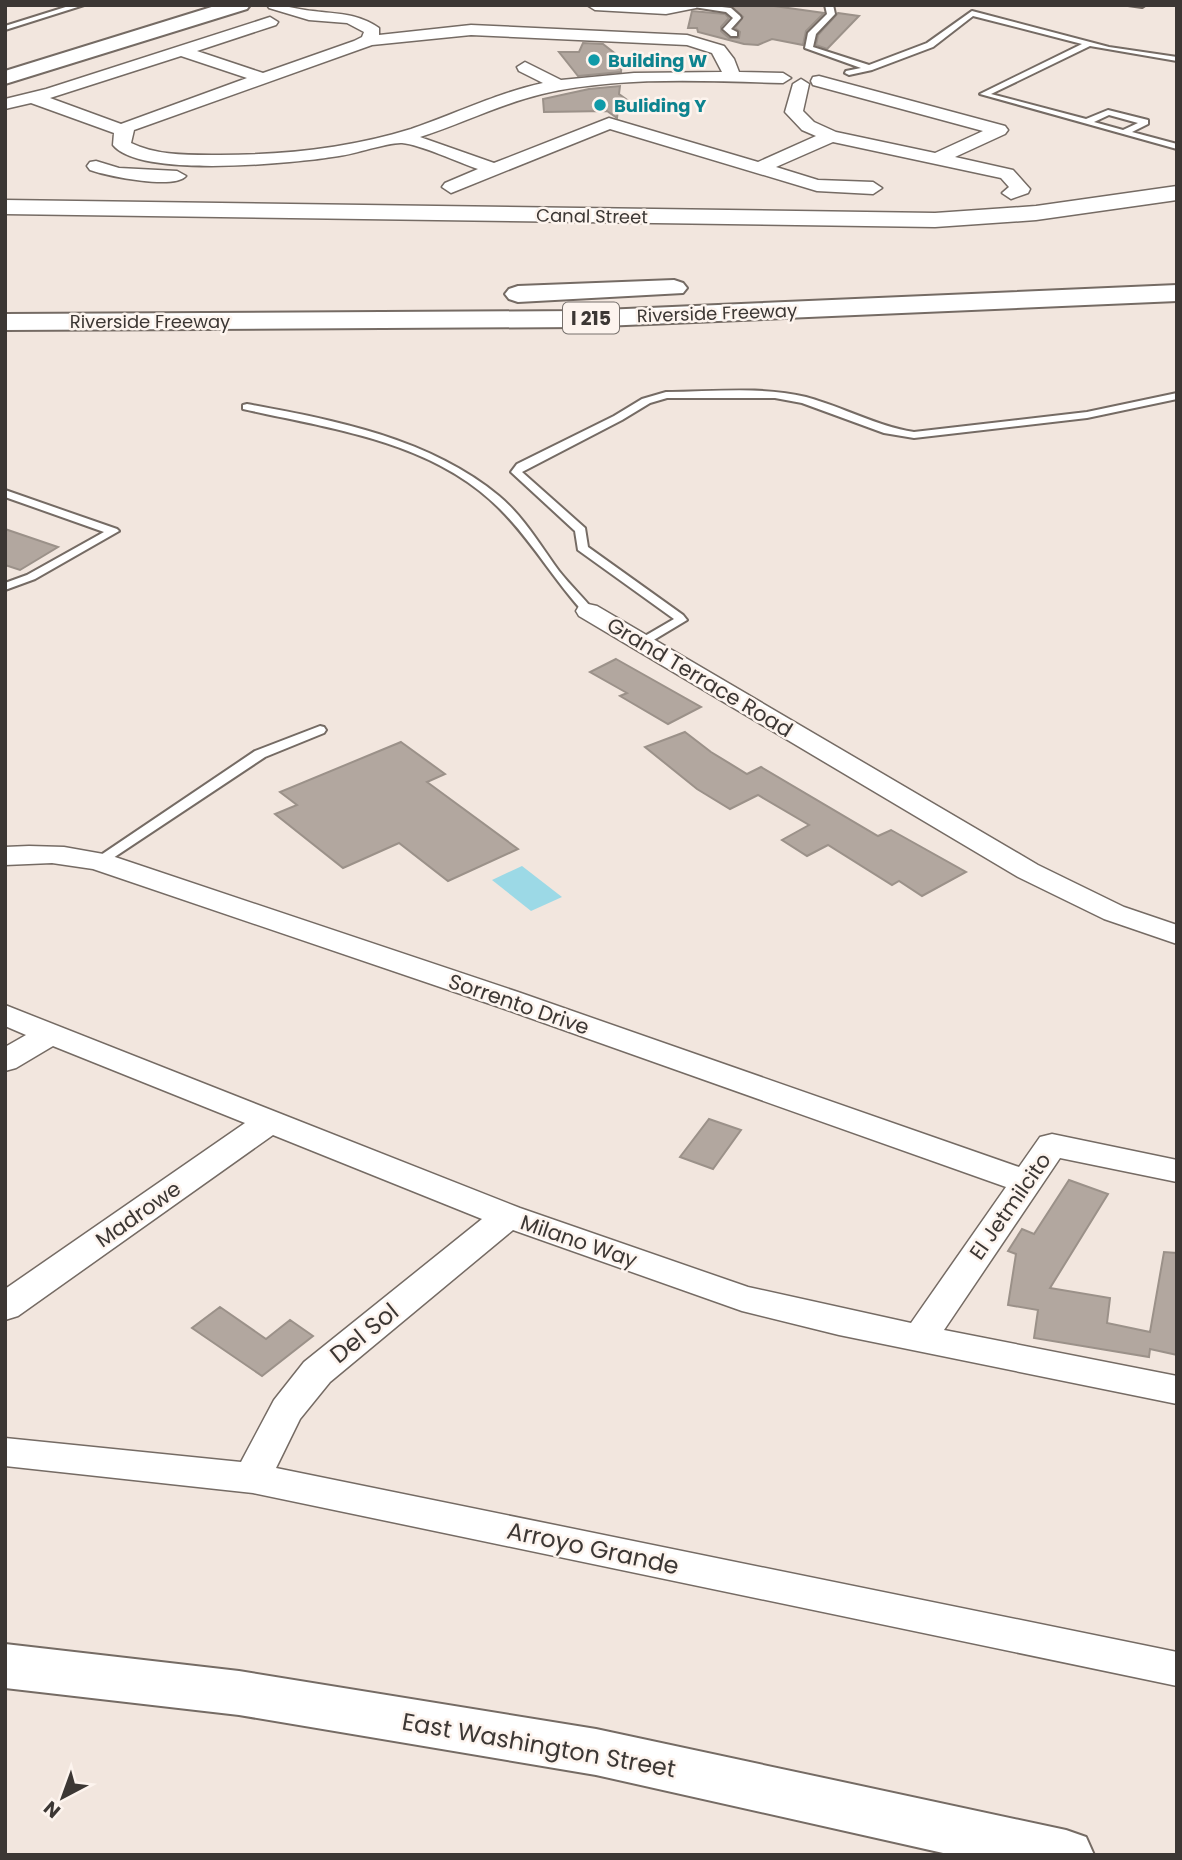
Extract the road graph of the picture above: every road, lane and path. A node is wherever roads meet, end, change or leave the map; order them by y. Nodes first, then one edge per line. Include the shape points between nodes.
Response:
1 (81, 5) edge
2 (240, 5) edge
3 (275, 5) edge
4 (305, 5) edge
5 (595, 5) edge
6 (829, 5) edge
7 (967, 5) edge
8 (1130, 5) edge
9 (1142, 5) edge
10 (690, 6) edge
11 (972, 13) junction
12 (333, 16) junction
13 (270, 22) dead end
14 (5, 29) edge
15 (734, 34) dead end
16 (369, 40) junction
17 (1089, 44) junction
18 (181, 51) junction
19 (1177, 59) edge
20 (525, 66) dead end
21 (869, 68) junction
22 (849, 74) joint
23 (732, 77) junction
24 (5, 78) edge
25 (266, 79) junction
26 (813, 80) junction
27 (560, 86) junction
28 (33, 98) junction
29 (5, 104) edge
30 (1087, 122) junction
31 (125, 131) junction
32 (1125, 132) junction
33 (831, 135) junction
34 (402, 137) junction
35 (1177, 147) edge
36 (937, 159) junction
37 (96, 166) dead end
38 (183, 168) junction
39 (759, 168) junction
40 (495, 169) junction
41 (263, 177) dead end
42 (451, 187) dead end
43 (873, 188) dead end
44 (1177, 193) edge
45 (5, 207) edge
46 (1036, 213) junction
47 (1177, 270) edge
48 (874, 282) dead end
49 (693, 288) dead end
50 (1177, 293) edge
51 (497, 294) dead end
52 (469, 295) dead end
53 (5, 301) edge
54 (5, 322) edge
55 (1177, 396) edge
56 (247, 408) dead end
57 (5, 493) edge
58 (5, 587) edge
59 (588, 611) joint
60 (642, 643) junction
61 (320, 730) dead end
62 (5, 856) edge
63 (99, 861) junction
64 (1177, 935) edge
65 (5, 1015) edge
66 (51, 1033) junction
67 (5, 1062) edge
68 (270, 1121) junction
69 (1177, 1171) edge
70 (1026, 1182) junction
71 (508, 1216) junction
72 (5, 1307) edge
73 (920, 1338) junction
74 (1177, 1390) edge
75 (5, 1452) edge
76 (253, 1478) junction
77 (5, 1666) edge
78 (1177, 1669) edge
79 (1066, 1855) edge

1 - 14 lane
2 - 24 main road
3 - 12 street via 314,16
4 - 12 street
5 - 10 street
6 - 21 lane via 831,14 812,33 809,48
7 - 11 lane
8 - 9 lane
10 - 15 lane via 728,10 737,18 727,29
11 - 17 lane
11 - 21 lane via 930,45
12 - 16 street via 359,21 373,31
13 - 18 street
16 - 23 street via 471,30 687,40 713,45 722,52
16 - 25 street
17 - 19 lane
17 - 30 lane via 984,94
18 - 25 street
18 - 28 street
20 - 27 street
21 - 22 lane
22 - 26 street
23 - 26 street via 783,78 794,72
23 - 27 street via 615,79
25 - 31 street via 148,117
26 - 33 street via 794,112 808,126
26 - 36 street via 999,130
27 - 34 street via 535,90
28 - 29 street
28 - 31 street
30 - 32 lane
30 - 32 lane via 1108,112 1145,121
31 - 38 street via 122,145
32 - 35 lane
33 - 36 street
33 - 39 street
34 - 38 street via 361,148
34 - 40 street
36 - 46 street via 978,169 976,175 985,184 1011,193
37 - 38 street via 117,173
38 - 41 street
39 - 40 street via 609,123
39 - 43 street via 817,185
40 - 42 street
44 - 46 street, Canal Street
45 - 46 street, Canal Street via 896,220
47 - 48 main road
49 - 51 main road, Riverside Freeway / I 215
50 - 54 main road, Riverside Freeway / I 215 via 580,319
52 - 53 main road, Riverside Freeway
55 - 60 lane via 1087,415 914,435 775,395 666,396 646,401 516,472 581,530 582,548 681,620
56 - 59 lane, Grand Terrace Road via 344,427 418,453 466,478 496,498
57 - 58 lane via 113,531
59 - 60 street, Grand Terrace Road
60 - 64 street, Grand Terrace Road via 1028,871 1114,913
61 - 63 lane via 260,754
62 - 63 street, Sorrento Drive via 32,853
63 - 70 street, Sorrento Drive
65 - 66 street, Milano Way
66 - 67 street
66 - 68 street, Milano Way
68 - 71 street, Milano Way
68 - 72 street, Madrowe
69 - 70 street, El Jetmilcito via 1052,1145
70 - 73 street, El Jetmilcito
71 - 73 street, Milano Way via 742,1298
71 - 76 street, Del Sol via 317,1372 293,1397
73 - 74 street, Milano Way
75 - 76 street, Arroyo Grande
76 - 78 street, Arroyo Grande
77 - 79 main road, East Washington Street via 239,1693 596,1752

